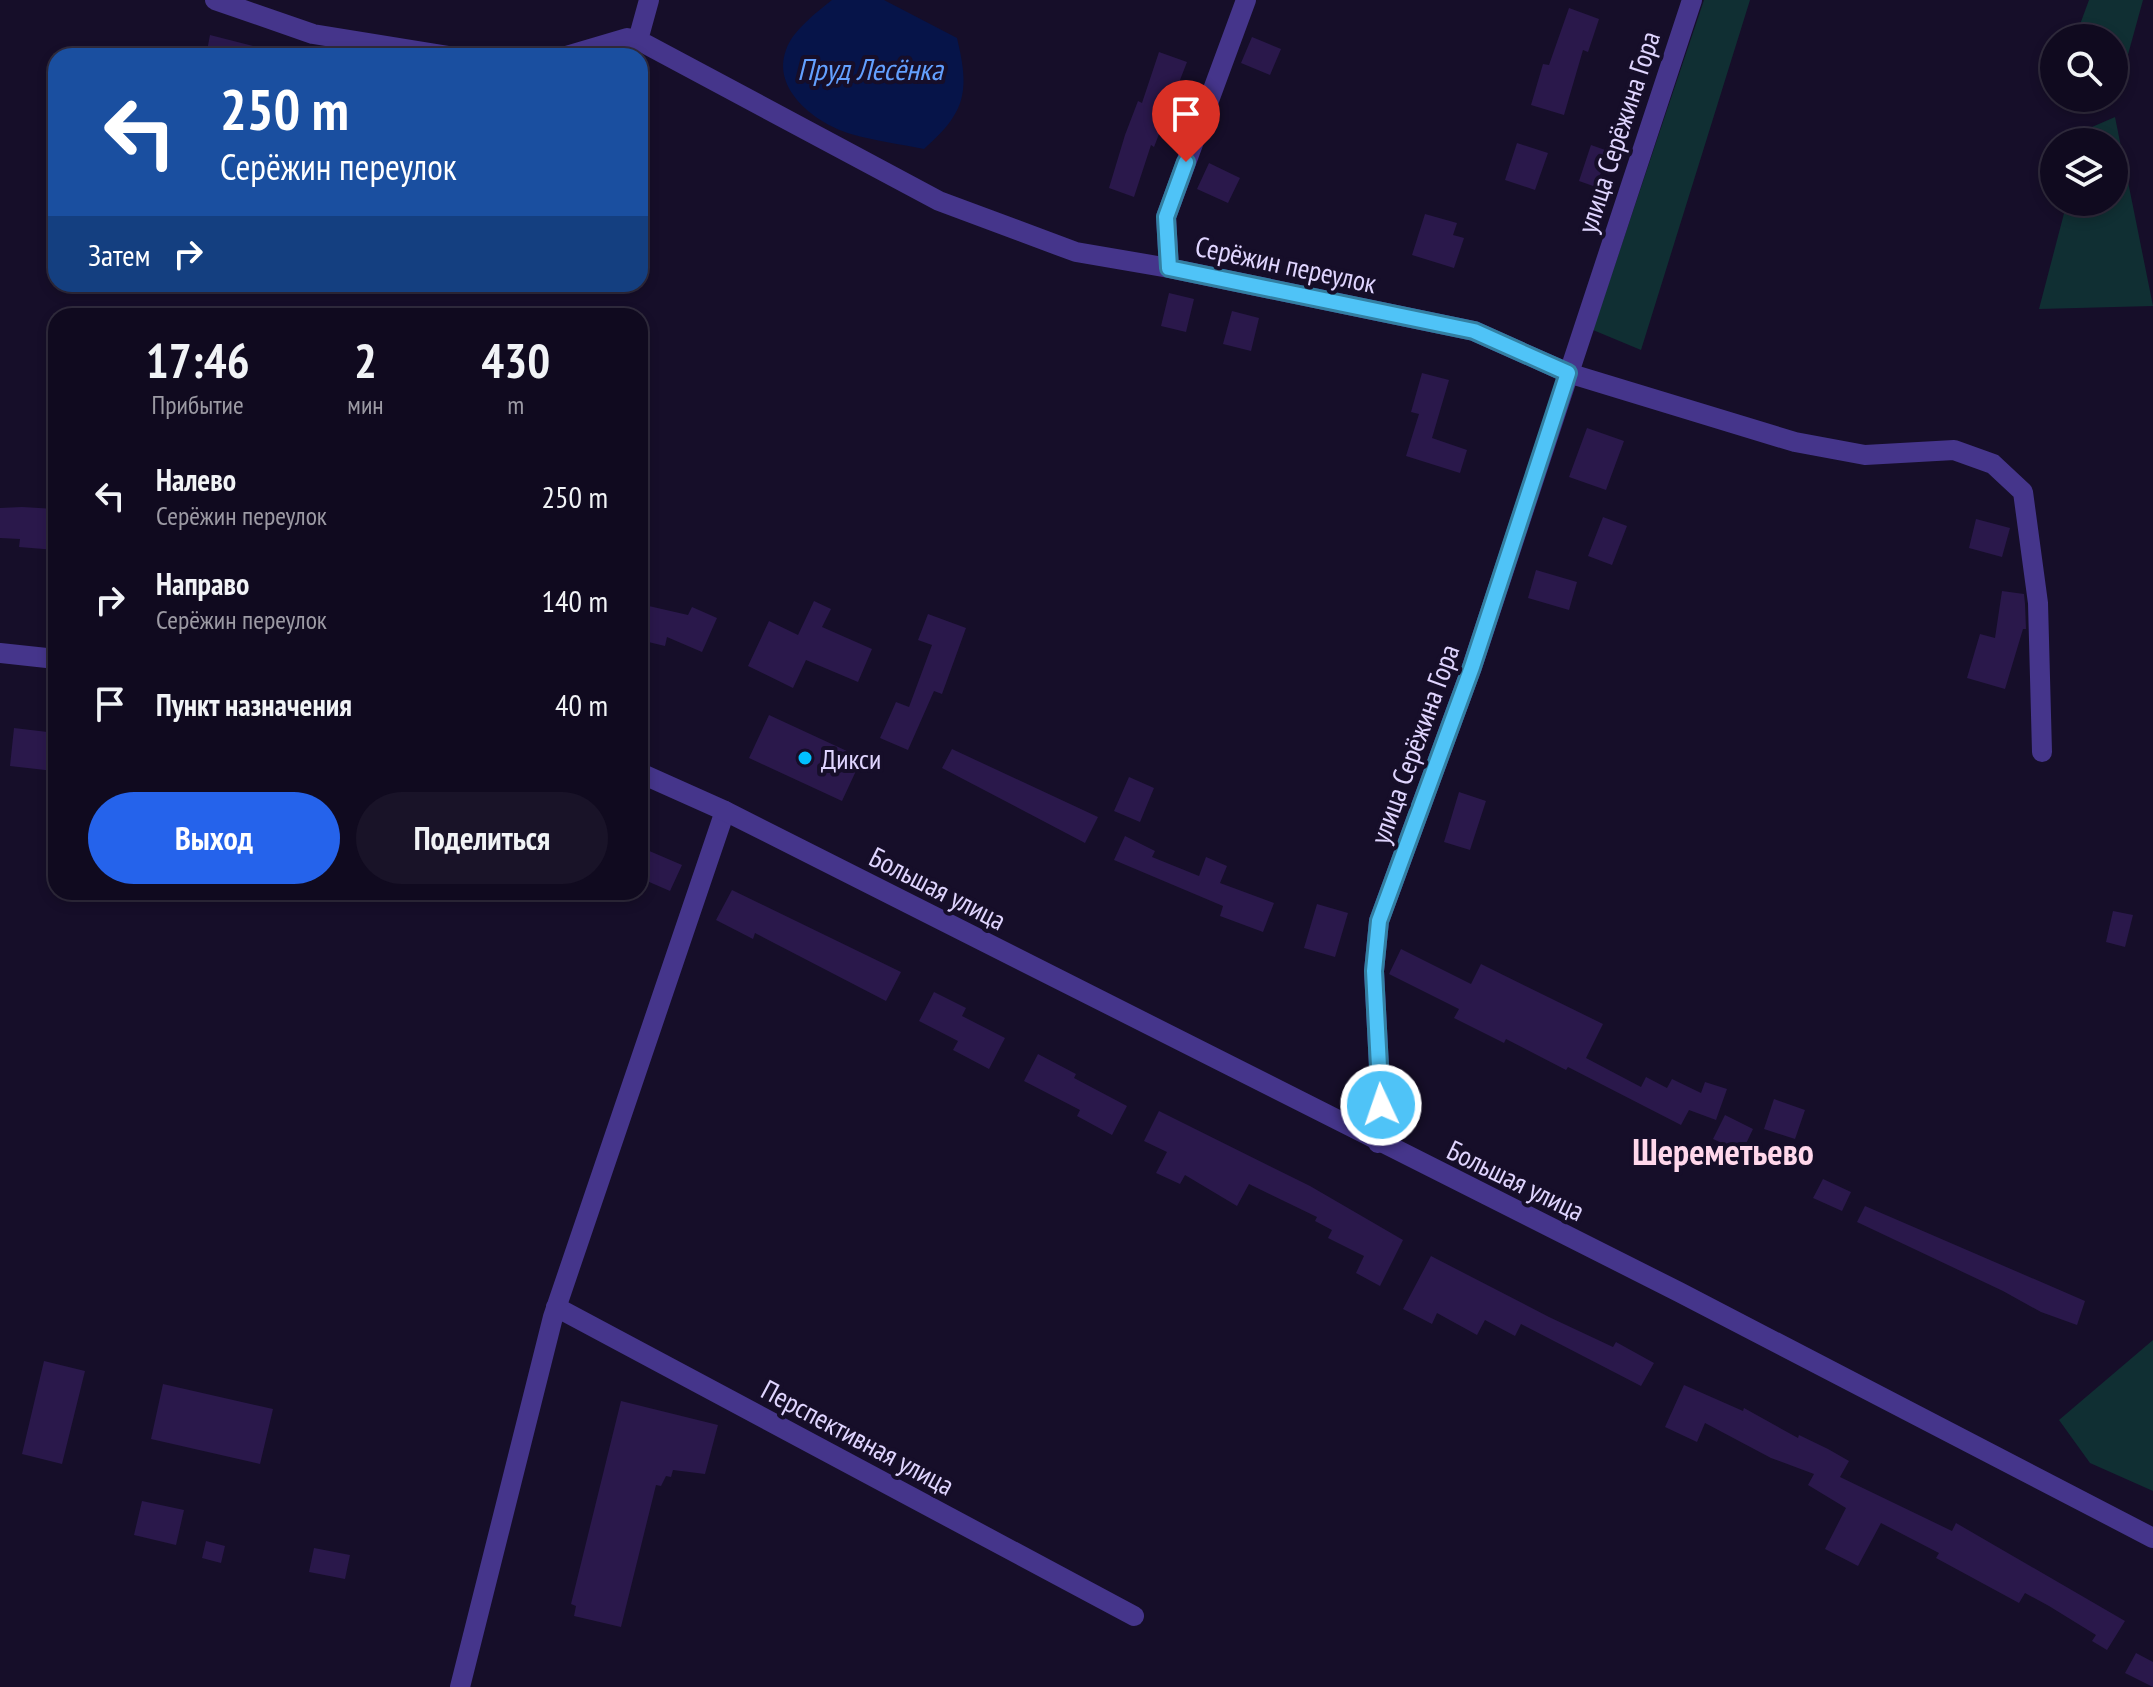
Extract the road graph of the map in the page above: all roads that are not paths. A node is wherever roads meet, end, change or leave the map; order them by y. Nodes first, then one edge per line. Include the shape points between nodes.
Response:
1 (215, 0) edge
2 (649, 0) edge
3 (1246, 0) edge
4 (1692, 0) edge
5 (638, 40) junction
6 (400, 48) edge
7 (593, 48) edge
8 (1169, 268) junction
9 (1568, 373) junction
10 (0, 653) edge
11 (48, 658) edge
12 (2042, 752) dead end
13 (648, 777) edge
14 (725, 811) junction
15 (1378, 1143) junction
16 (556, 1307) junction
17 (2153, 1538) edge
18 (1134, 1616) dead end
19 (460, 1687) edge

1 - 6 street via 313,34
2 - 5 street
3 - 8 street, Серёжин переулок via 1166,217
4 - 9 street, улица Серёжина Гора
5 - 7 street
5 - 8 street via 939,201 1076,252
8 - 9 street, Серёжин переулок via 1474,331
9 - 12 street via 1795,442 1865,455 1954,450 1993,464 2023,492 2038,603
9 - 15 street, улица Серёжина Гора via 1472,667 1379,921 1374,971
10 - 11 street
13 - 14 street, Большая улица
14 - 15 street, Большая улица
14 - 16 street
15 - 17 street, Большая улица via 1693,1299
16 - 18 street, Перспективная улица
16 - 19 street

